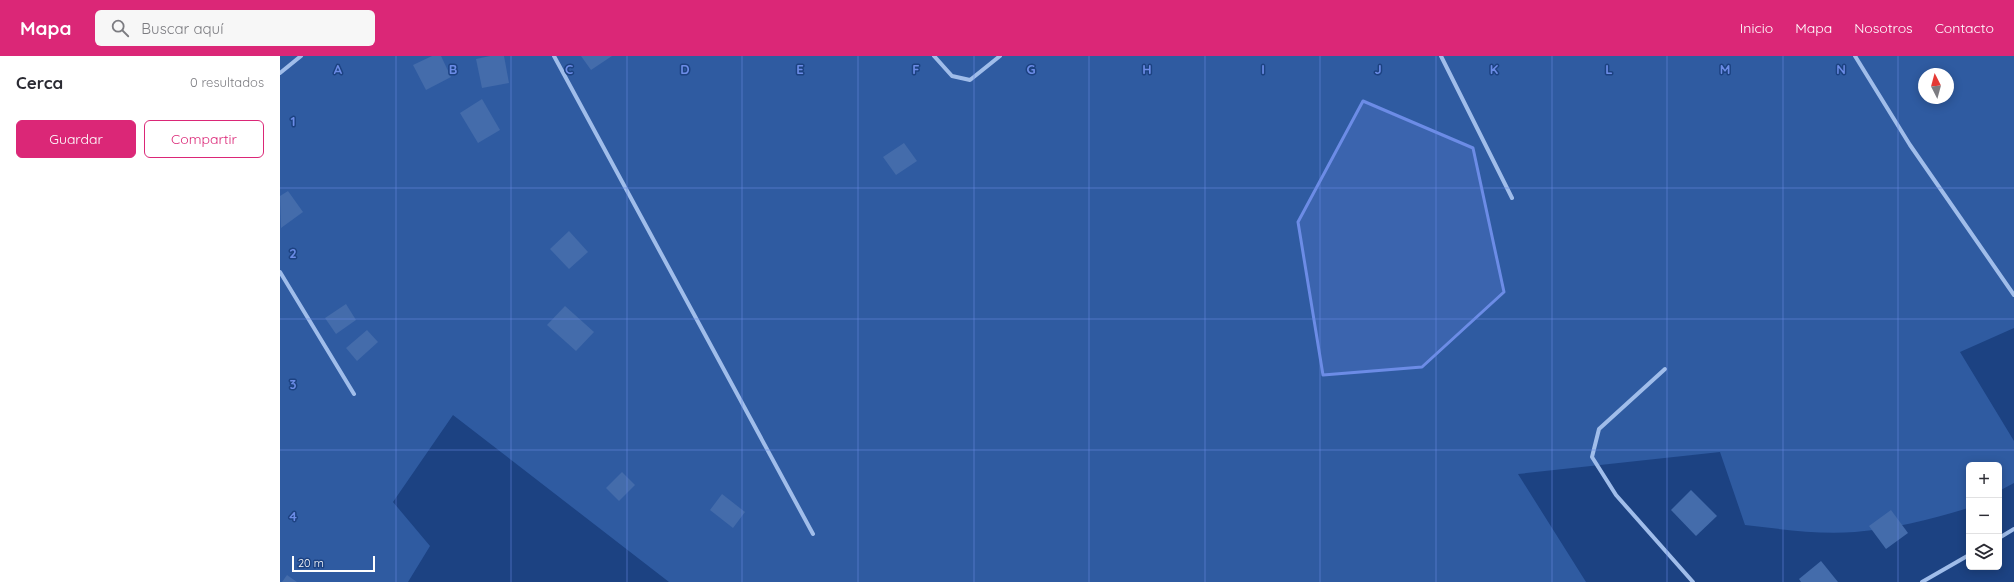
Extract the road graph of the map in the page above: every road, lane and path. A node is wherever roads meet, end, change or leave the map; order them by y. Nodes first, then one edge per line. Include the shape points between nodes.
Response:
1 (301, 56) edge
2 (554, 56) edge
3 (934, 56) edge
4 (1000, 56) edge
5 (1441, 56) edge
6 (1855, 56) edge
7 (280, 72) edge
8 (1512, 198) dead end
9 (280, 272) edge
10 (2014, 295) edge
11 (1665, 369) dead end
12 (354, 394) dead end
13 (2014, 529) edge
14 (813, 534) dead end
15 (2002, 536) edge
16 (1966, 557) edge
17 (1693, 582) edge
18 (1922, 582) edge

1 - 7 street
2 - 14 street
3 - 4 street via 952,76 970,80
5 - 8 street
6 - 10 street via 1910,145
9 - 12 street
11 - 17 street via 1599,429 1592,457 1616,495
13 - 15 street
16 - 18 street

